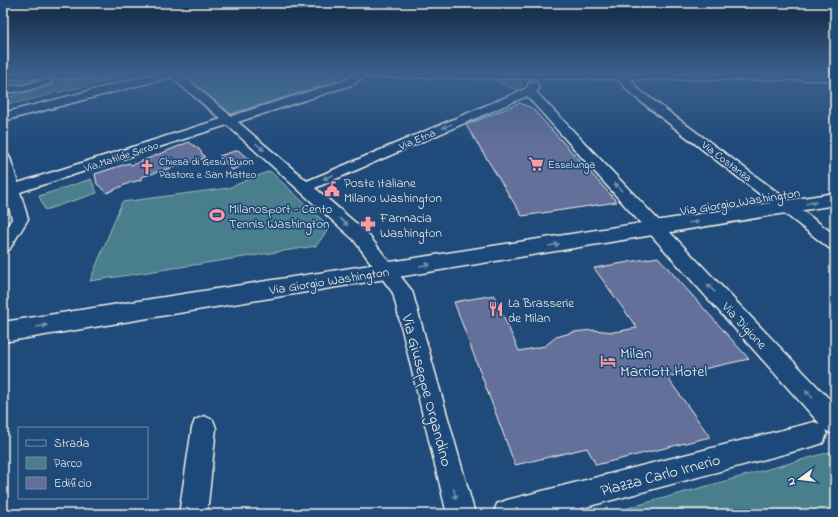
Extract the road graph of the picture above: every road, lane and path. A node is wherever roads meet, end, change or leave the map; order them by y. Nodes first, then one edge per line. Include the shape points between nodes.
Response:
1 (58, 98) edge
2 (67, 98) edge
3 (202, 98) edge
4 (302, 98) edge
5 (504, 98) edge
6 (542, 98) edge
7 (638, 98) edge
8 (4, 113) edge
9 (230, 122) junction
10 (3, 158) edge
11 (835, 186) edge
12 (305, 187) junction
13 (12, 190) junction
14 (835, 199) edge
15 (778, 201) junction
16 (650, 222) junction
17 (835, 244) edge
18 (3, 246) edge
19 (382, 264) junction
20 (3, 317) edge
21 (3, 332) edge
22 (204, 428) dead end
23 (824, 428) edge
24 (193, 514) edge
25 (461, 514) edge
26 (507, 514) edge

1 - 8 street
2 - 8 street
3 - 9 street, Via Giuseppe Organdino
4 - 9 street, Via Matilde Serao
5 -> 12 street, Via Etna via 483,111
16 -> 6 street, Via Digione
7 - 15 street, Via Costanza
9 -> 12 street, Via Giuseppe Organdino
9 - 13 street, Via Matilde Serao
10 - 13 street
11 - 15 street, Via Giorgio Washington
12 -> 19 street, Via Giuseppe Organdino via 360,236
13 - 18 street via 20,219
15 -> 14 street, Via Giorgio Washington
15 - 16 street, Via Giorgio Washington
15 - 17 street, Via Costanza
16 - 19 street, Via Giorgio Washington
23 -> 16 street, Via Digione
19 - 20 street, Via Giorgio Washington
21 -> 19 street, Via Giorgio Washington
19 -> 25 street, Via Giuseppe Organdino via 402,291
22 - 24 street
23 - 26 street, Piazza Carlo Irnerio

